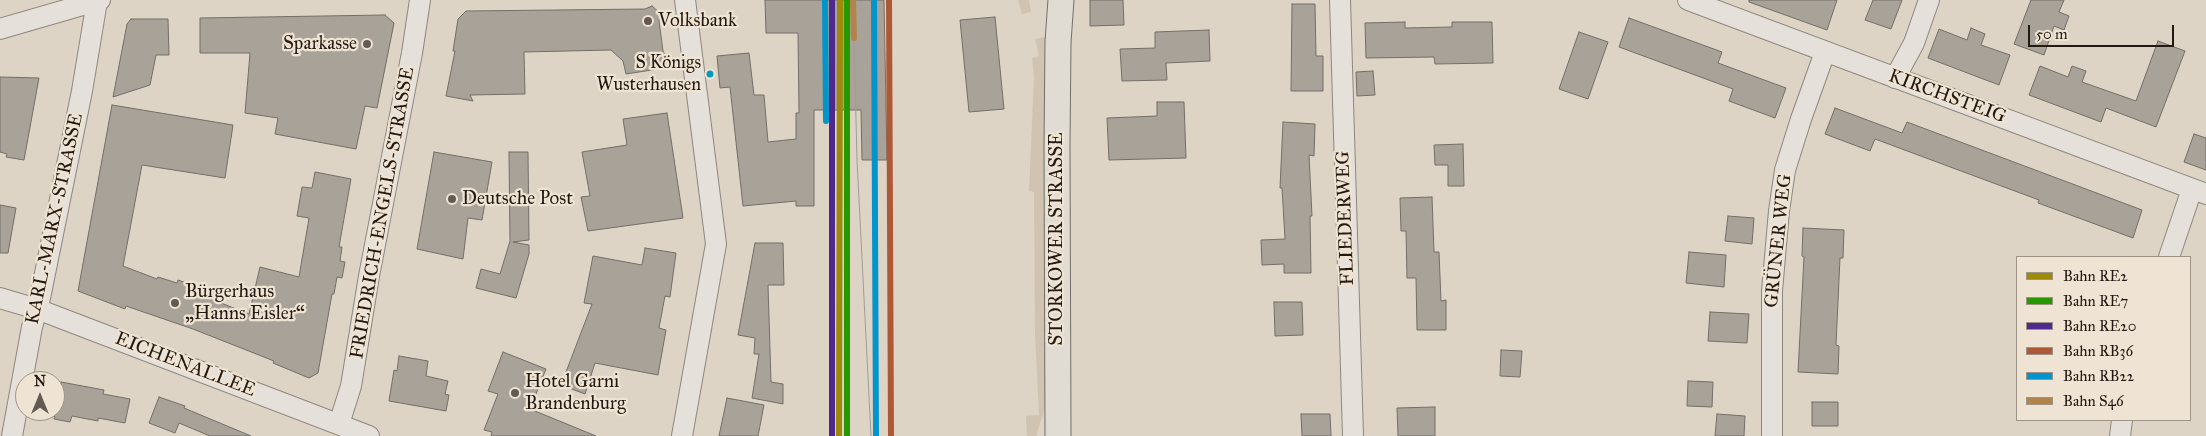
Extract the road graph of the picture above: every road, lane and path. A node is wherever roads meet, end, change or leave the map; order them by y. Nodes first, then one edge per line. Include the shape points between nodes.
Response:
1 (99, 0) edge
2 (420, 0) edge
3 (685, 0) edge
4 (1042, 0) edge
5 (1061, 0) edge
6 (1340, 0) edge
7 (1688, 0) edge
8 (1929, 0) edge
9 (0, 29) edge
10 (1058, 42) junction
11 (1825, 52) junction
12 (1895, 78) junction
13 (2199, 192) edge
14 (2169, 256) edge
15 (0, 298) edge
16 (37, 309) junction
17 (2122, 421) edge
18 (355, 432) edge
19 (12, 436) edge
20 (682, 436) edge
21 (1058, 436) edge
22 (1353, 436) edge
23 (1772, 436) edge
24 (2120, 436) edge

1 - 9 street
1 - 16 street, KARL-MARX-STRASSE
2 - 18 street, FRIEDRICH-ENGELS-STRASSE via 351,386
3 - 20 street via 716,244
4 - 10 main road, STORKOWER STRASSE
5 - 10 main road, STORKOWER STRASSE
6 - 22 street, FLIEDERWEG
7 - 11 street, KIRCHSTEIG
8 - 12 street via 1914,43
10 - 21 main road, STORKOWER STRASSE
11 - 12 street, KIRCHSTEIG
11 - 23 street, GRÜNER WEG via 1785,170 1779,211 1772,291
12 - 13 street, KIRCHSTEIG
13 - 14 street
15 - 16 street, EICHENALLEE
16 - 18 street, EICHENALLEE
16 - 19 street, KARL-MARX-STRASSE
17 - 24 street

